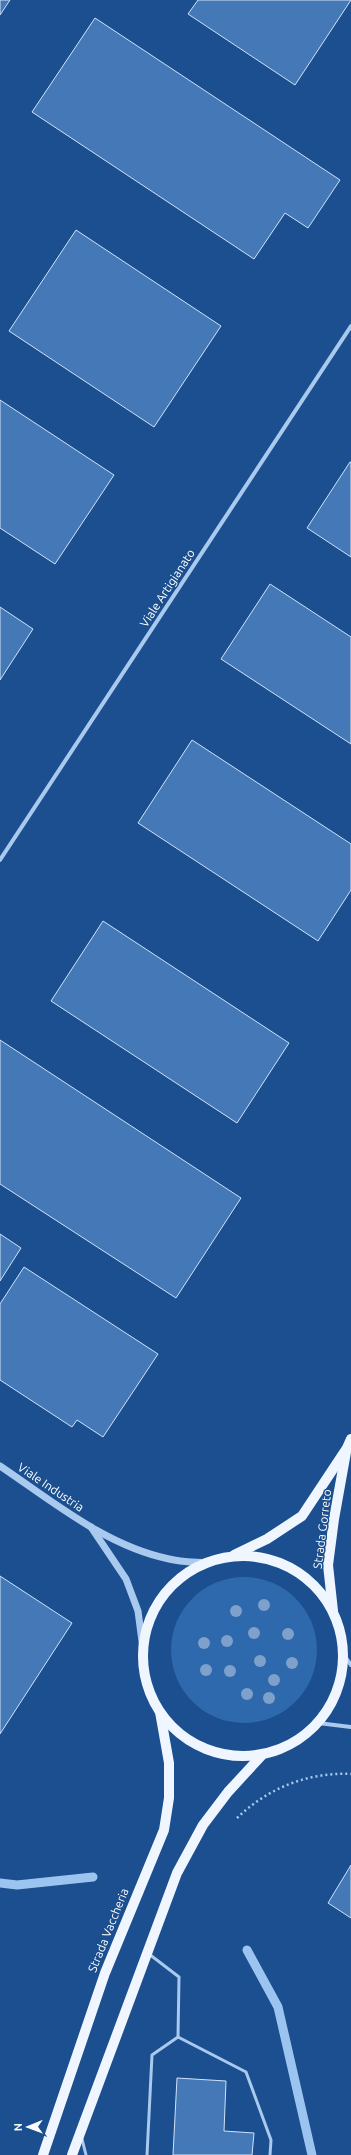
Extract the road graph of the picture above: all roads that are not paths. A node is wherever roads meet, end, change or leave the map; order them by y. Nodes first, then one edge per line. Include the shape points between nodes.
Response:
1 (351, 326) edge
2 (0, 860) edge
3 (349, 1444) edge
4 (0, 1466) edge
5 (90, 1527) junction
6 (232, 1556) junction
7 (206, 1563) junction
8 (334, 1613) junction
9 (143, 1649) junction
10 (344, 1654) junction
11 (351, 1665) edge
12 (160, 1712) junction
13 (318, 1723) junction
14 (351, 1727) edge
15 (262, 1755) junction
16 (147, 1953) junction
17 (178, 2038) junction
18 (80, 2133) junction
19 (43, 2155) edge
20 (72, 2155) edge
21 (86, 2155) edge
22 (147, 2155) edge
23 (270, 2155) edge

1 - 2 street, Viale Artigianato
3 - 6 main road, Strada Gorreto via 302,1516 267,1539
3 - 8 main road, Strada Gorreto via 328,1565
4 - 5 street, Viale Industria
5 - 7 street, Viale Industria via 136,1549 169,1559
5 - 9 street, Viale Industria via 126,1579 138,1611
6 - 7 main road
6 - 8 main road via 263,1558 292,1569 316,1588
7 - 9 main road via 182,1577 162,1597 149,1622
8 - 10 main road via 341,1633
9 - 12 main road via 146,1682
10 - 11 street
10 - 13 main road via 337,1691
12 - 15 main road via 179,1734 204,1749 233,1756
12 - 19 main road, Strada Vaccheria via 169,1763 170,1798 164,1830 105,1973
13 - 14 street
13 - 15 main road via 293,1744
15 - 16 main road via 228,1792 203,1825 177,1873
16 - 17 lane via 179,1977
16 - 18 main road
17 - 22 lane via 152,2055
17 - 23 lane via 246,2072 271,2140
18 - 20 main road
18 - 21 lane

